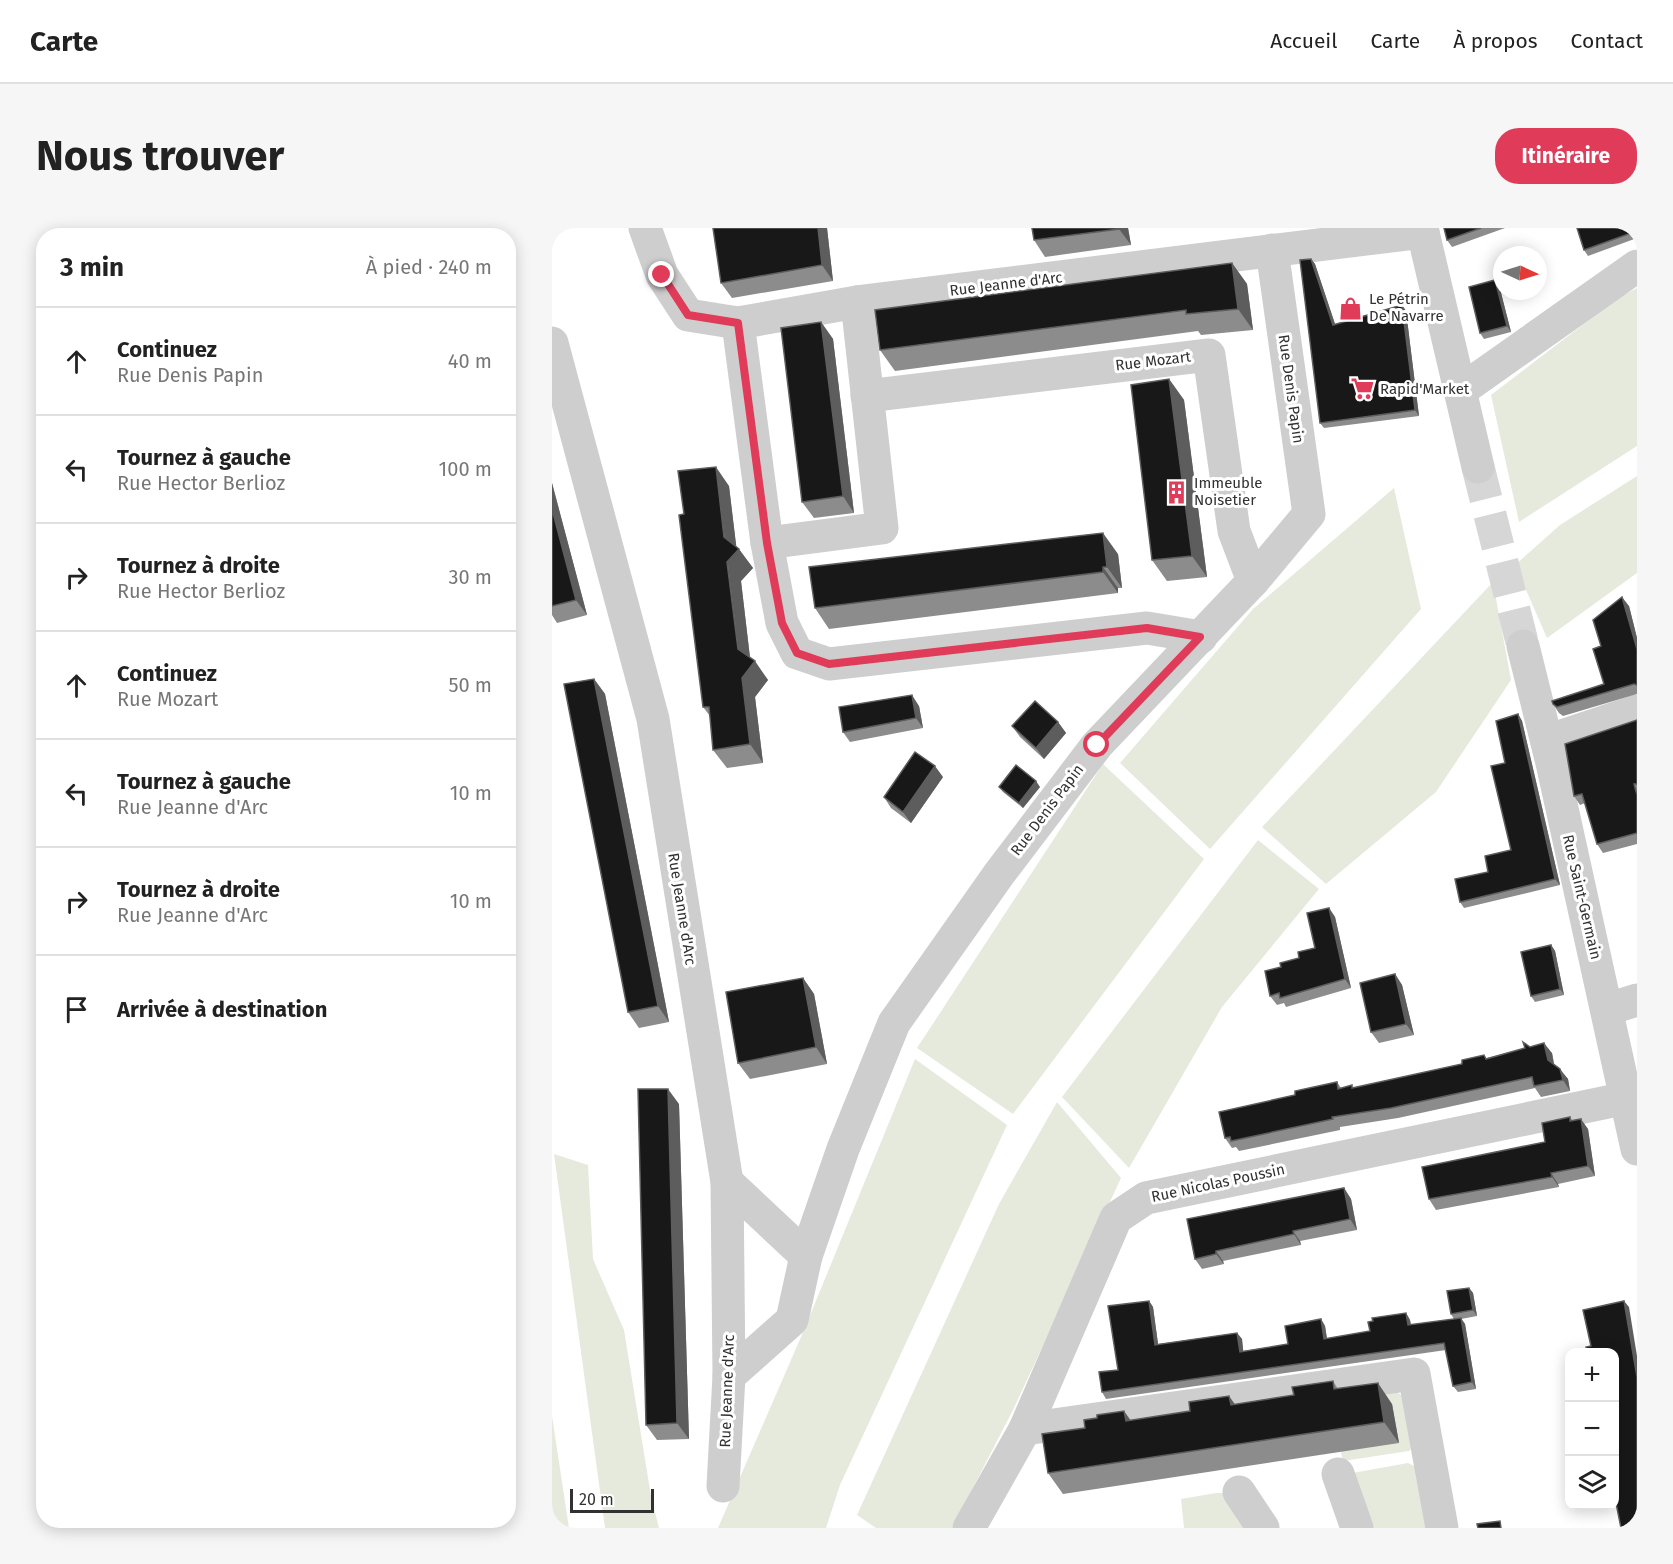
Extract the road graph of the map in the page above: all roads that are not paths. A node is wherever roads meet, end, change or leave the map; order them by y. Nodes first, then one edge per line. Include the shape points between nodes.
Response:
1 (645, 228) edge
2 (1422, 230) edge
3 (1272, 250) junction
4 (1637, 266) edge
5 (857, 302) junction
6 (738, 323) junction
7 (552, 343) edge
8 (1460, 391) junction
9 (867, 396) junction
10 (1478, 467) tunnel mouth
11 (767, 543) junction
12 (1253, 581) junction
13 (1200, 637) junction
14 (1523, 646) tunnel mouth
15 (1637, 711) edge
16 (1547, 741) junction
17 (1622, 1005) edge
18 (1627, 1098) junction
19 (1637, 1149) edge
20 (727, 1182) junction
21 (806, 1256) junction
22 (729, 1376) junction
23 (1025, 1429) junction
24 (1338, 1474) dead end
25 (723, 1486) dead end
26 (1239, 1492) dead end
27 (969, 1528) edge
28 (1263, 1528) edge
29 (1357, 1528) edge
30 (1442, 1528) edge

1 - 6 street, Rue Jeanne d'Arc via 662,275 688,315
2 - 3 street, Rue Jeanne d'Arc
2 - 8 street
3 - 5 street, Rue Jeanne d'Arc
3 - 12 street, Rue Denis Papin via 1309,514
4 - 8 street
5 - 6 street, Rue Jeanne d'Arc
5 - 9 street
6 - 11 street
7 - 20 street, Rue Jeanne d'Arc via 652,719
8 - 10 street
9 - 11 street via 882,528
9 - 12 street, Rue Mozart via 1209,355 1234,531
11 - 13 street via 782,623 797,653 829,664 1147,628
12 - 13 street, Rue Denis Papin
13 - 21 street, Rue Denis Papin via 1097,745 999,874 894,1023 843,1149
14 - 16 street, Rue Saint-Germain
15 - 16 street
16 - 17 street, Rue Saint-Germain
17 - 18 street, Rue Saint-Germain
18 - 19 street, Rue Saint-Germain
18 - 23 street, Rue Nicolas Poussin via 1146,1198 1116,1218
20 - 21 street
20 - 22 street, Rue Jeanne d'Arc
21 - 22 street, Rue Denis Papin via 792,1320
22 - 25 street, Rue Jeanne d'Arc
23 - 27 street, Rue Nicolas Poussin
23 - 30 street via 1414,1374
24 - 29 street
26 - 28 street

